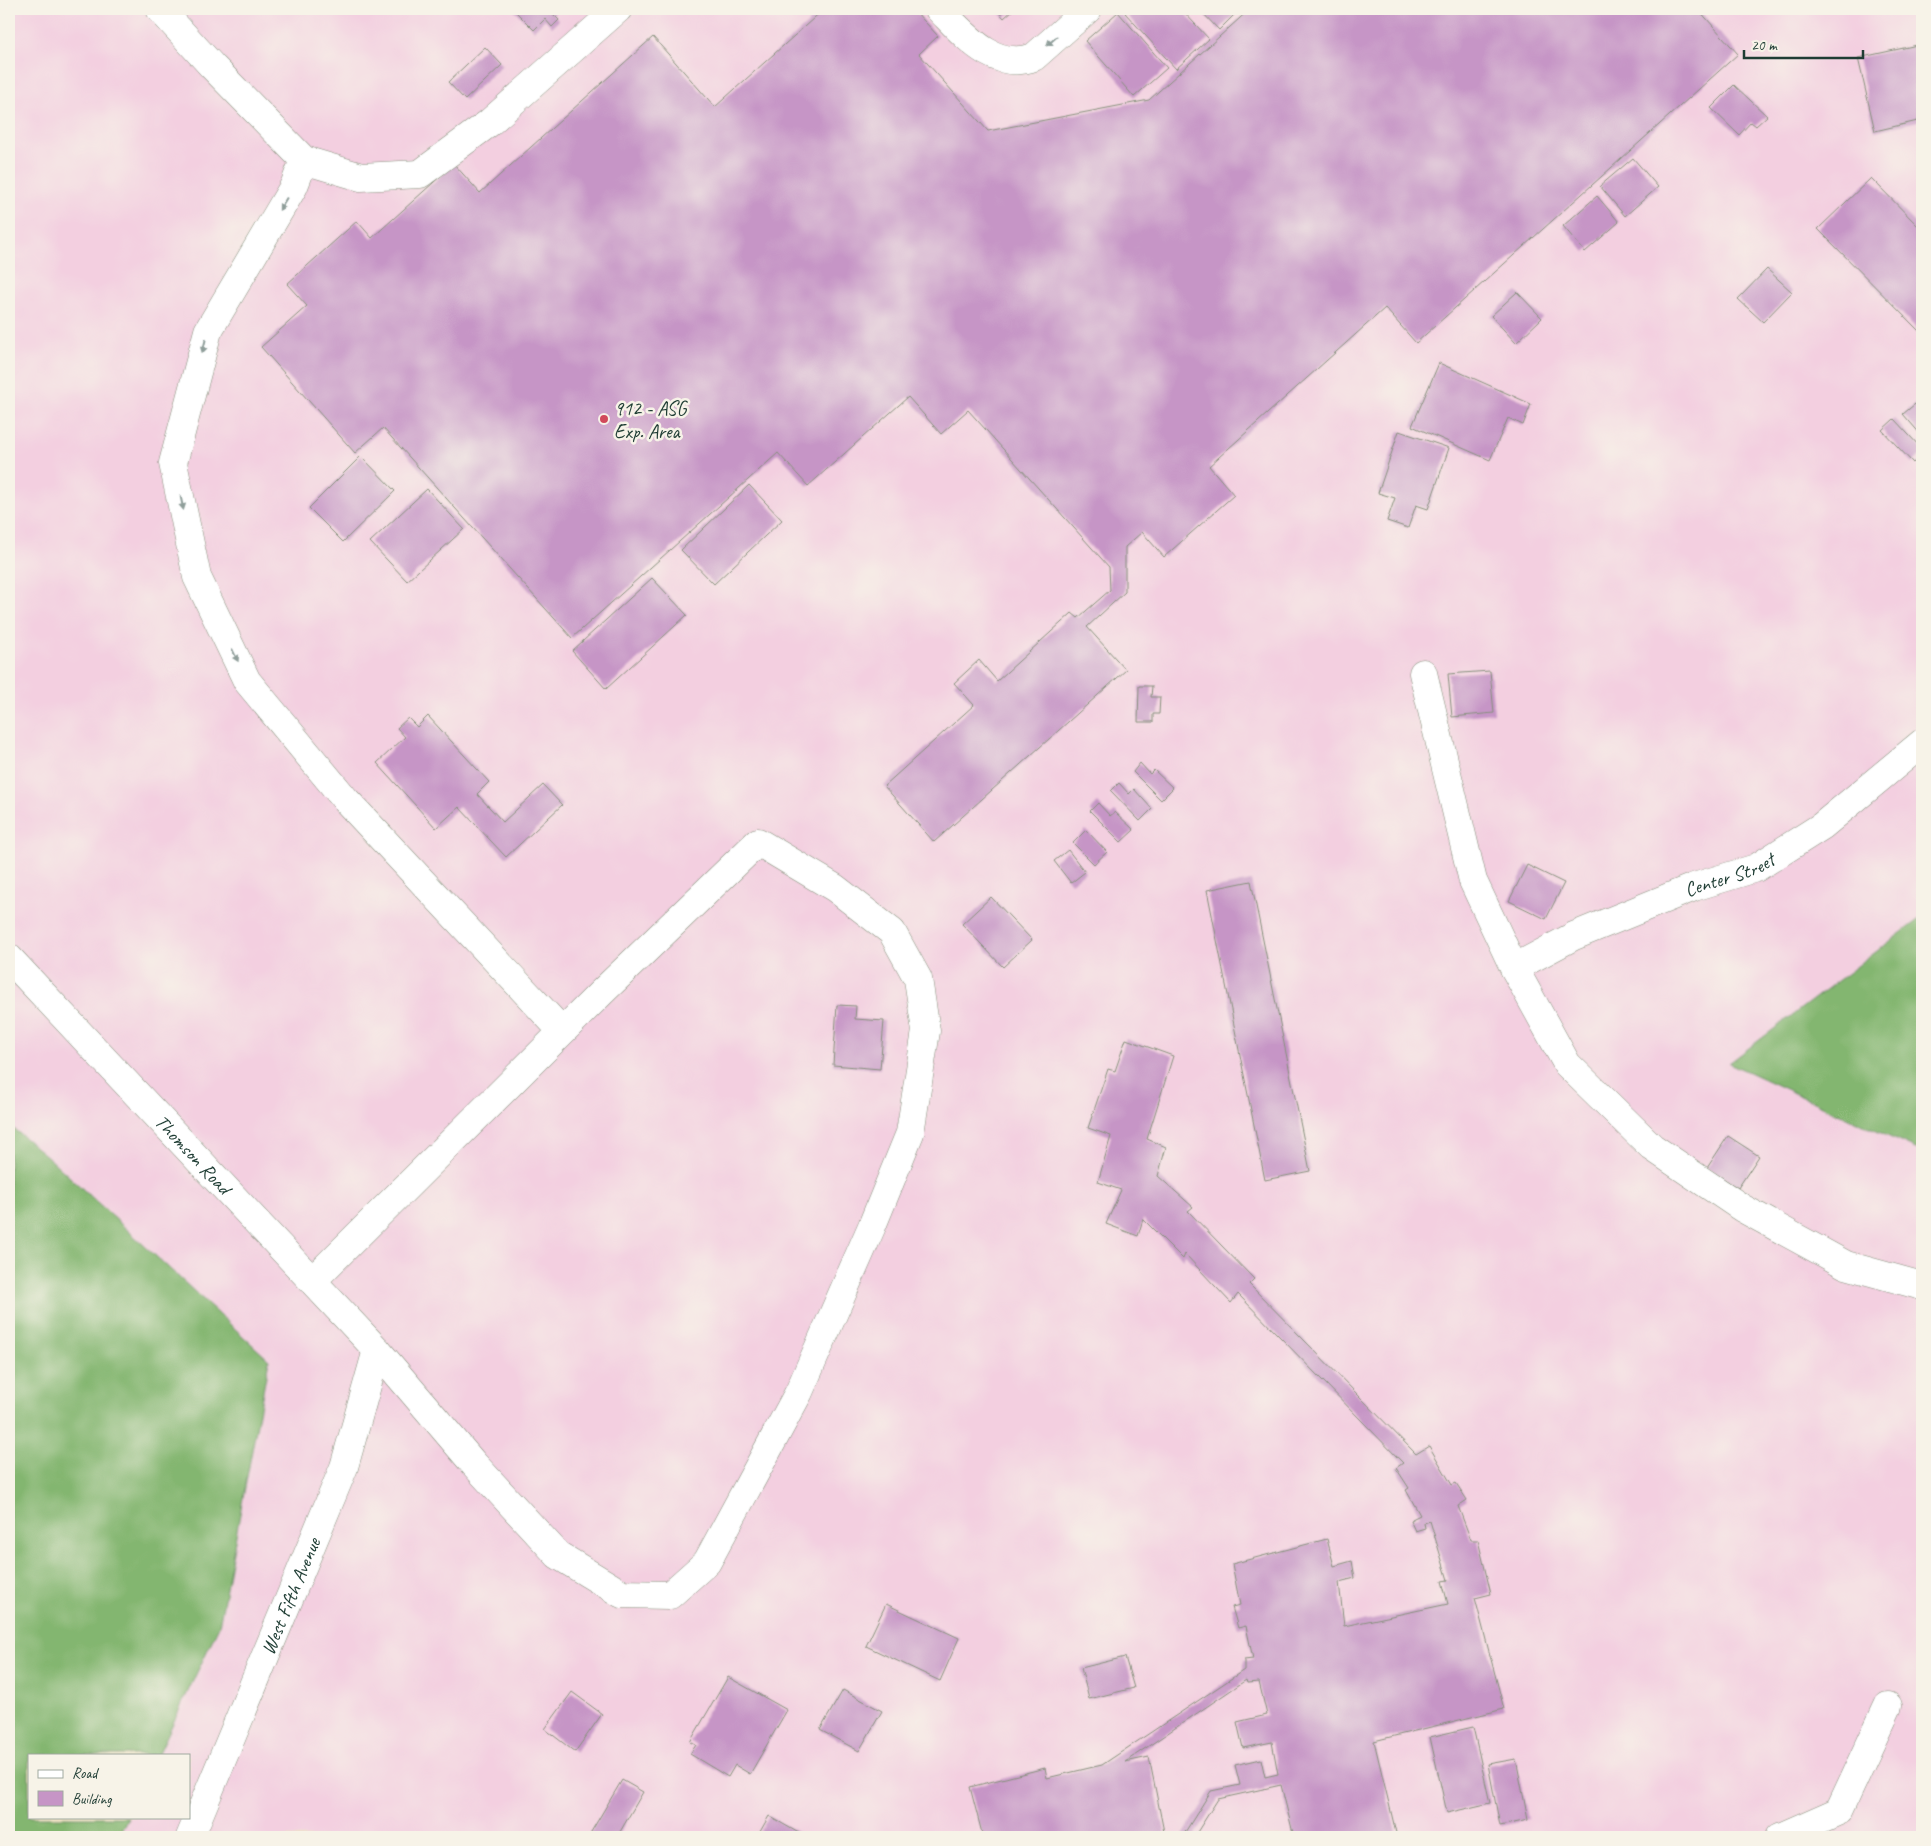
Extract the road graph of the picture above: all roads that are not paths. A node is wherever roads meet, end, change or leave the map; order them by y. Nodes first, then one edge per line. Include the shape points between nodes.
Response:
1 (160, 9) edge
2 (618, 9) edge
3 (938, 9) edge
4 (1088, 9) edge
5 (304, 160) junction
6 (1423, 673) dead end
7 (1922, 743) edge
8 (9, 958) edge
9 (1514, 968) junction
10 (562, 1031) junction
11 (312, 1280) junction
12 (1922, 1286) edge
13 (377, 1350) junction
14 (1888, 1706) dead end
15 (190, 1837) edge
16 (1780, 1837) edge

1 - 5 street
2 - 5 street via 489,123 420,174 361,177
4 -> 3 street via 1034,57 1012,62 977,47
5 -> 10 street via 294,186 208,331 173,463 197,577 247,681 345,799
6 - 9 street via 1473,881
7 - 9 street, Center Street via 1822,826 1756,868 1694,887 1574,936
8 - 11 street, Thomson Road
9 - 12 street via 1567,1064 1652,1147 1742,1208 1846,1264
10 - 11 street
10 - 13 street, Thomson Road via 758,842 835,888 892,932 918,979 926,1031 910,1133 798,1392 707,1562 670,1595 622,1594 558,1555 474,1464
11 - 13 street, Thomson Road
13 - 15 street, West Fifth Avenue via 344,1467
14 - 16 street via 1839,1811

